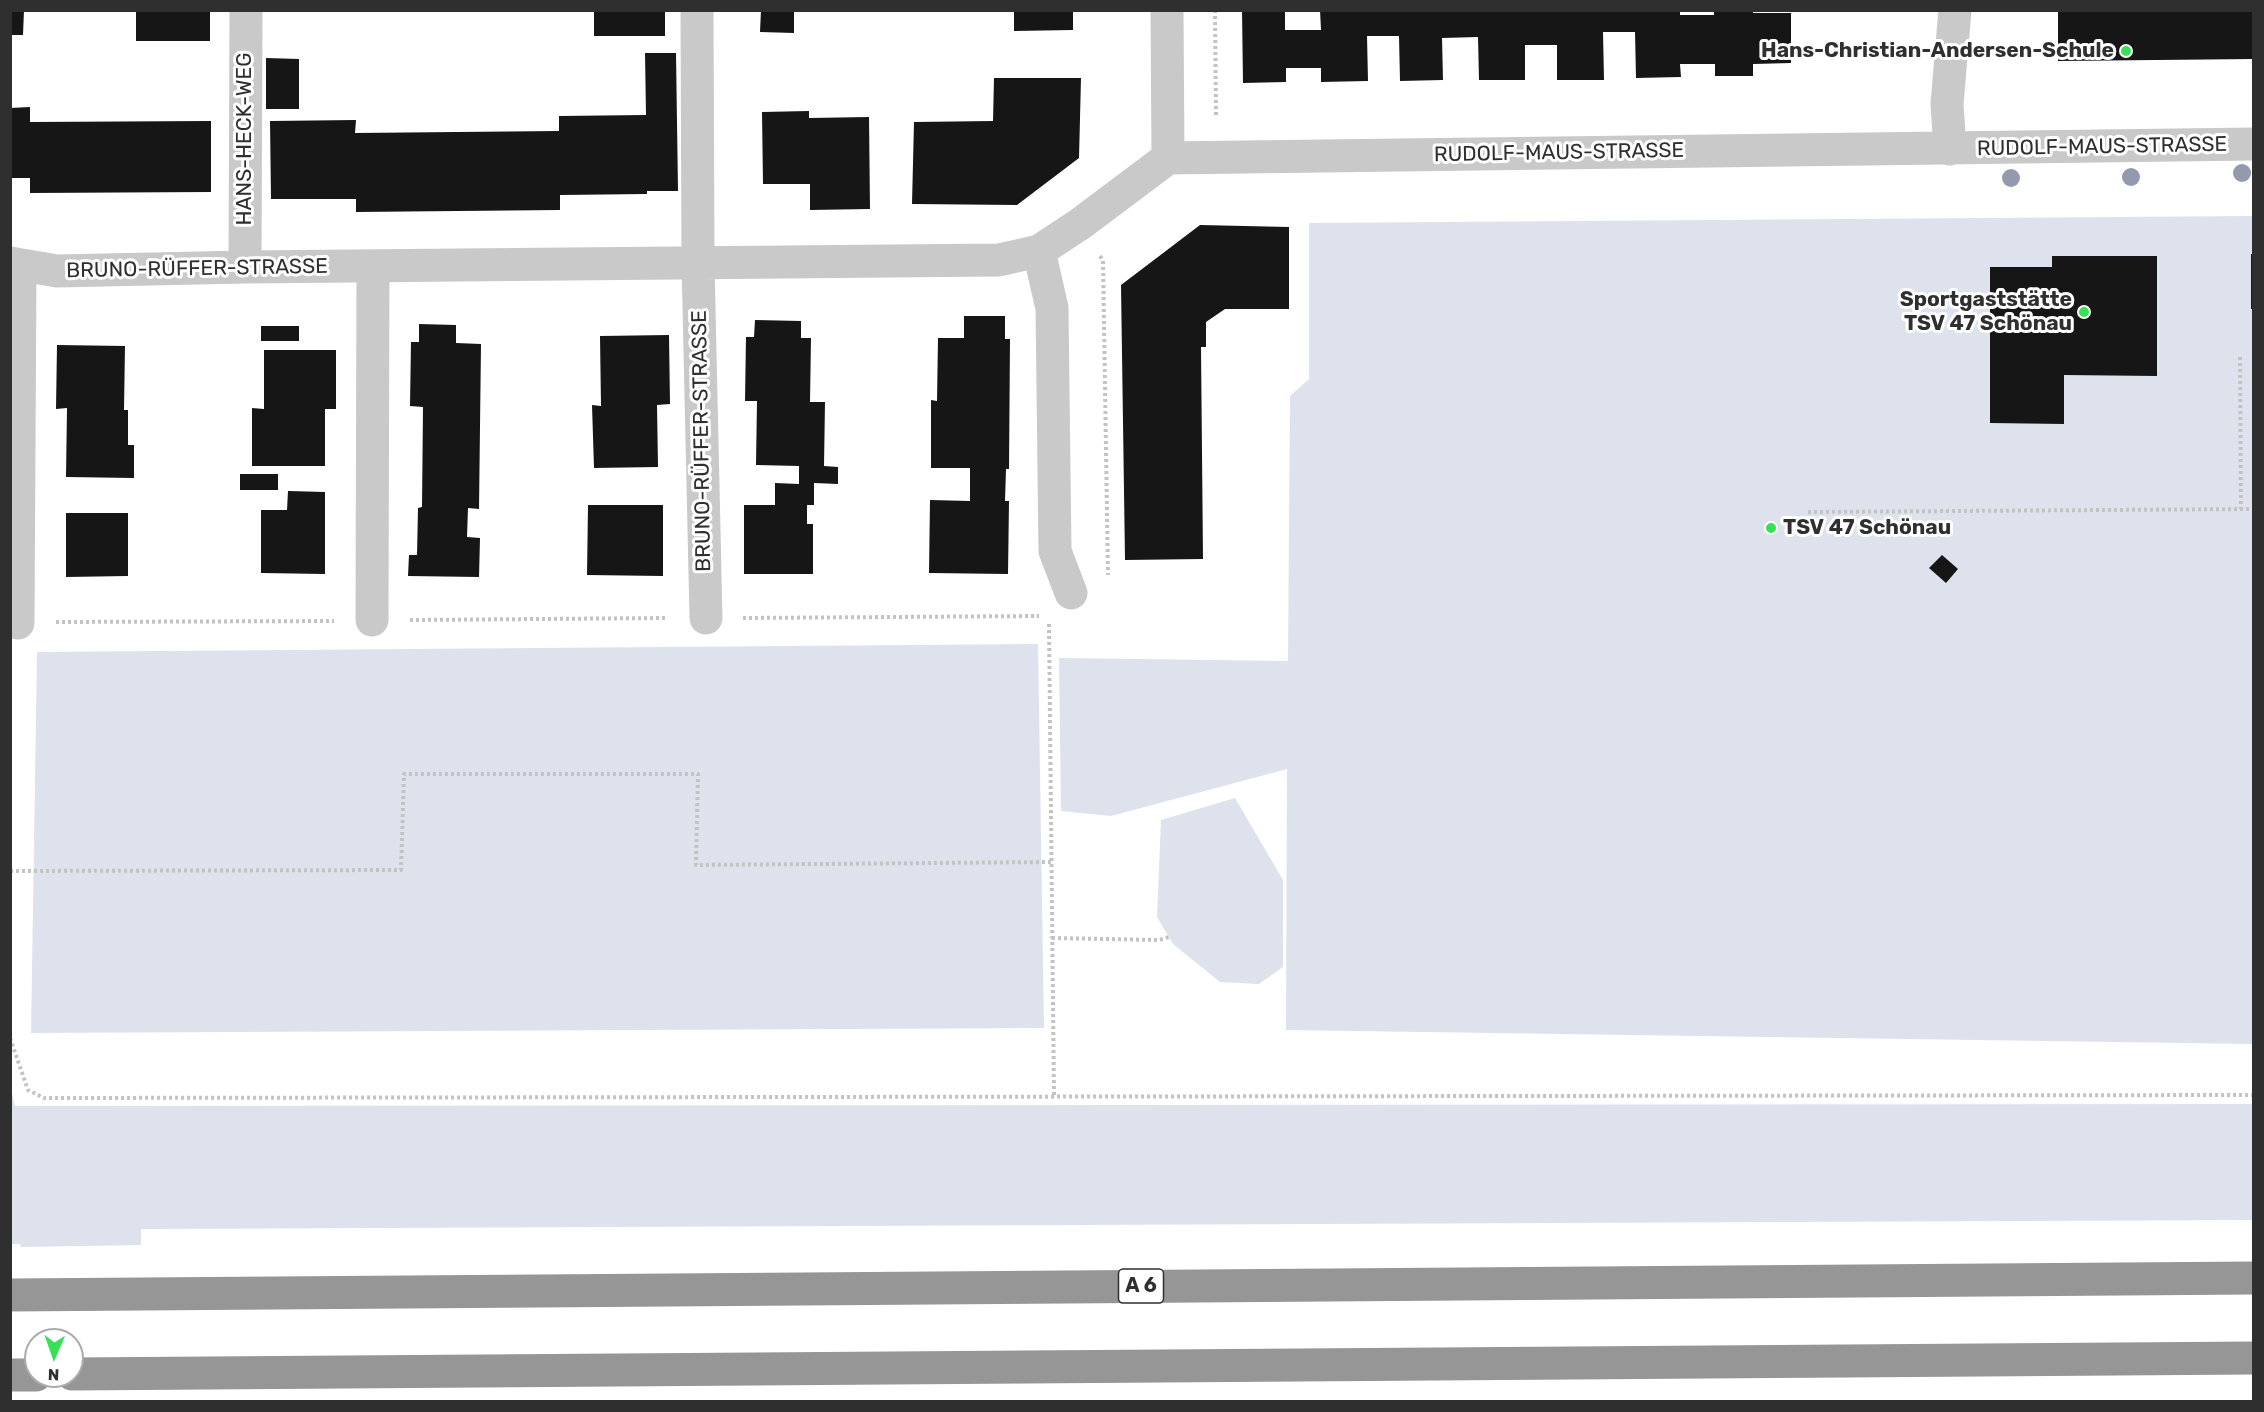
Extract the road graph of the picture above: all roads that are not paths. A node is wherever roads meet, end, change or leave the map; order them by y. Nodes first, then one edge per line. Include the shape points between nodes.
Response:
1 (246, 10) edge
2 (697, 10) edge
3 (1167, 10) edge
4 (1955, 10) edge
5 (2253, 144) edge
6 (1950, 149) junction
7 (1168, 158) junction
8 (1039, 251) junction
9 (698, 263) junction
10 (15, 265) edge
11 (373, 266) junction
12 (245, 267) junction
13 (1071, 593) dead end
14 (706, 618) road end
15 (372, 620) road end
16 (18, 623) road end
17 (2253, 1278) edge
18 (20, 1295) edge
19 (2253, 1358) edge
20 (84, 1374) edge

1 - 12 street, HANS-HECK-WEG
2 - 9 street
3 - 7 street
4 - 6 street, RUDOLF-MAUS-STRASSE via 1947,104
5 - 6 street, RUDOLF-MAUS-STRASSE
6 - 7 street, RUDOLF-MAUS-STRASSE
7 - 8 street, BRUNO-RÜFFER-STRASSE
8 - 9 street, BRUNO-RÜFFER-STRASSE via 999,260
8 - 13 street via 1052,308 1055,551
9 - 11 street, BRUNO-RÜFFER-STRASSE
9 - 14 street, BRUNO-RÜFFER-STRASSE
10 - 12 street, BRUNO-RÜFFER-STRASSE via 57,271
10 - 16 street, BRUNO-RÜFFER-STRASSE
11 - 12 street, BRUNO-RÜFFER-STRASSE
11 - 15 street
17 - 18 highway, A 6
19 - 20 highway

